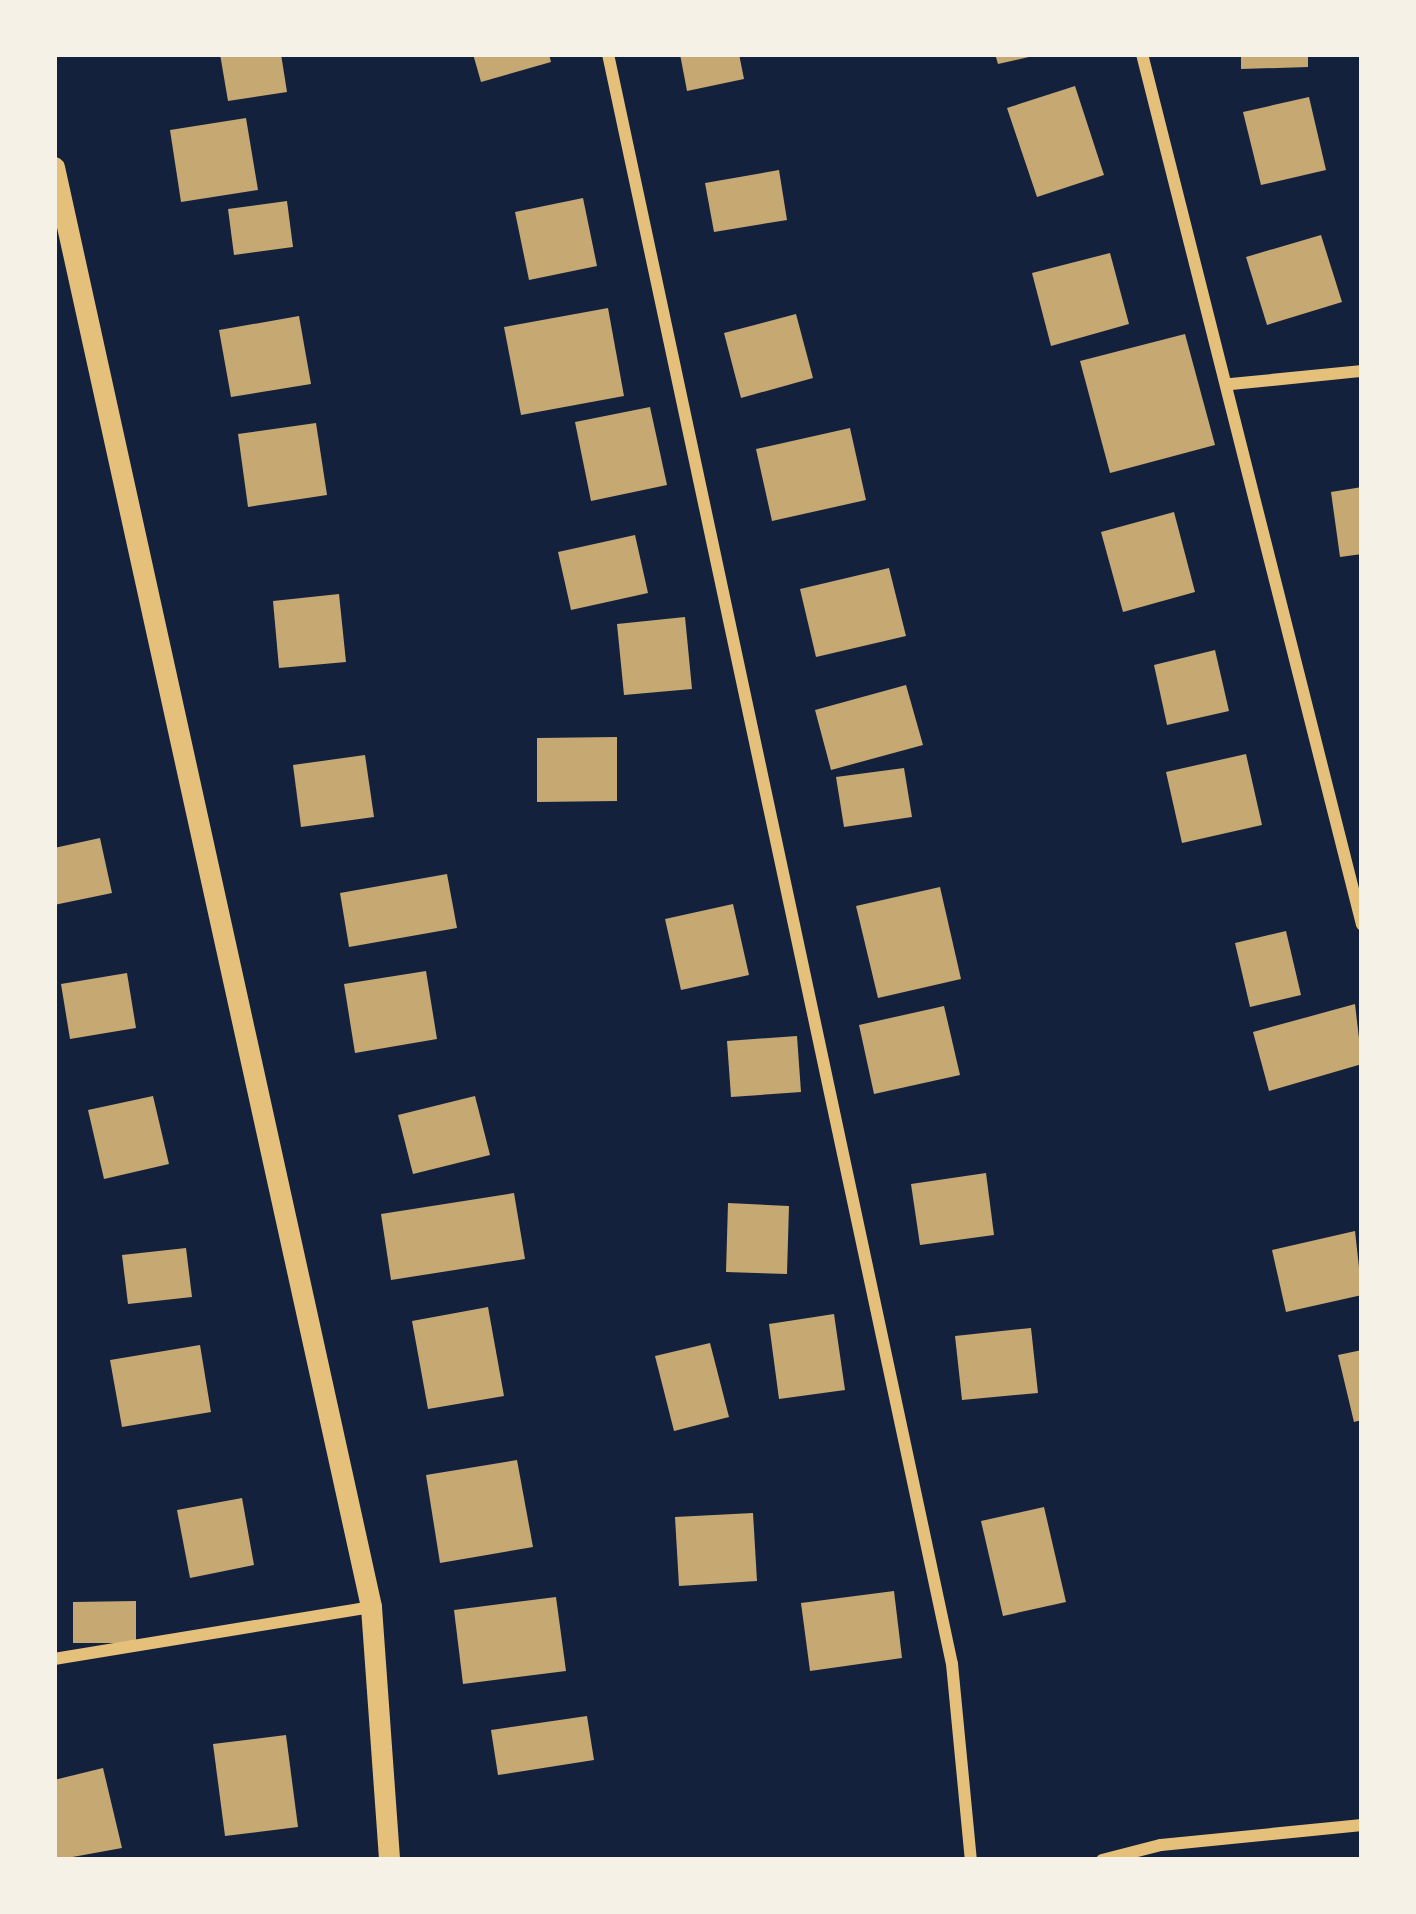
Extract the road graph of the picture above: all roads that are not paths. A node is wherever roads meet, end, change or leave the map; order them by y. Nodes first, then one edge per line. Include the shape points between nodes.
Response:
1 (608, 54) edge
2 (1142, 54) edge
3 (54, 167) edge
4 (1362, 371) edge
5 (1231, 384) junction
6 (1362, 925) edge
7 (371, 1606) junction
8 (54, 1659) edge
9 (1362, 1825) edge
10 (389, 1860) edge
11 (971, 1860) edge
12 (1102, 1860) edge

1 - 11 street via 952,1664
2 - 5 street
3 - 7 street
4 - 5 street
5 - 6 street
7 - 8 street
7 - 10 street
9 - 12 street via 1161,1845

